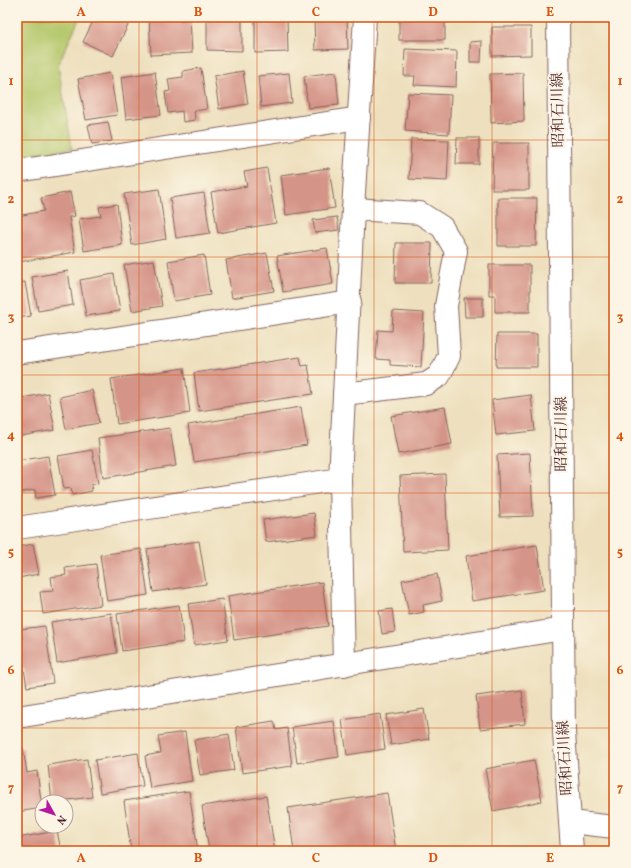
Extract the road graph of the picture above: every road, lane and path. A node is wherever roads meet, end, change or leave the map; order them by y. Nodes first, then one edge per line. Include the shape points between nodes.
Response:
1 (365, 17) edge
2 (558, 17) edge
3 (359, 118) junction
4 (17, 171) edge
5 (353, 209) junction
6 (350, 302) junction
7 (17, 353) edge
8 (344, 394) junction
9 (340, 479) junction
10 (17, 528) edge
11 (563, 629) junction
12 (344, 665) junction
13 (17, 717) edge
14 (570, 822) junction
15 (614, 827) edge
16 (572, 851) edge

1 - 3 street
2 - 11 street, 昭和石川線
3 - 4 street
3 - 5 street
5 - 6 street
5 - 8 street via 420,213 442,226 456,250 446,306 449,356 439,376 426,384
6 - 7 street
6 - 8 street
8 - 9 street
9 - 10 street
9 - 12 street
11 - 12 street
11 - 14 street, 昭和石川線 via 564,732
12 - 13 street
14 - 15 street
14 - 16 street, 昭和石川線

